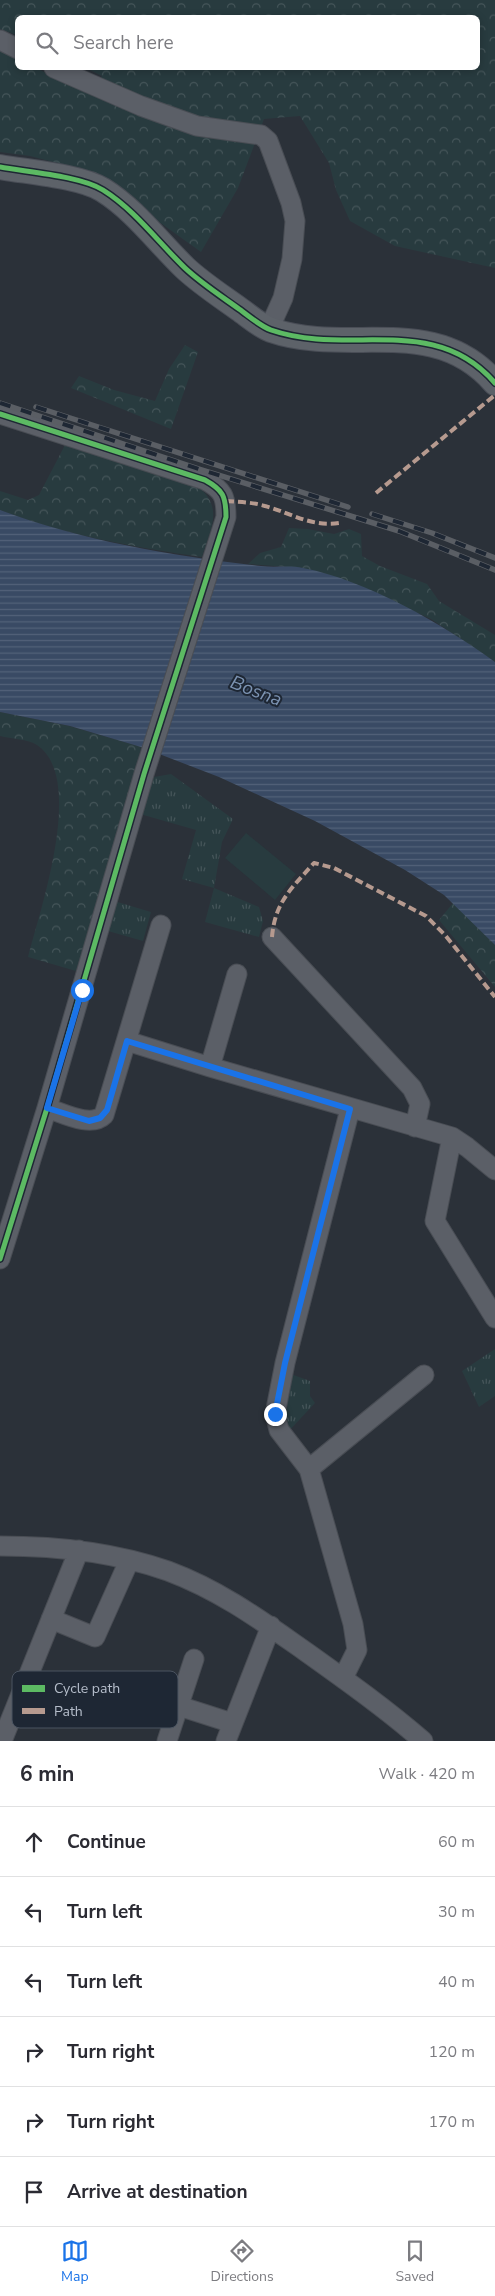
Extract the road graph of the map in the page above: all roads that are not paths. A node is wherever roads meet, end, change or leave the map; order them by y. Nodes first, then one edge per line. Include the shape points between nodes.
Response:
1 (0, 40) edge
2 (15, 48) edge
3 (59, 70) edge
4 (0, 167) edge
5 (269, 329) junction
6 (495, 383) edge
7 (0, 414) edge
8 (161, 925) dead end
9 (272, 937) dead end
10 (237, 974) dead end
11 (127, 1041) junction
12 (210, 1067) junction
13 (47, 1108) junction
14 (350, 1109) junction
15 (415, 1127) junction
16 (452, 1138) junction
17 (495, 1170) edge
18 (5, 1226) edge
19 (0, 1259) edge
20 (495, 1318) edge
21 (424, 1375) dead end
22 (308, 1469) junction
23 (0, 1546) edge
24 (78, 1550) junction
25 (129, 1561) junction
26 (51, 1620) junction
27 (270, 1626) junction
28 (194, 1659) dead end
29 (30, 1671) edge
30 (343, 1678) junction
31 (179, 1706) junction
32 (178, 1709) edge
33 (12, 1716) edge
34 (232, 1723) junction
35 (171, 1728) edge
36 (2, 1741) edge
37 (167, 1741) edge
38 (226, 1741) edge
39 (423, 1741) edge

1 - 2 street
3 - 5 street via 197,126 261,134 268,141 295,222 292,259 283,298
4 - 5 main road via 78,181 103,189 133,213 186,269
5 - 6 main road via 328,341 408,339 438,344 475,363
7 - 13 street via 205,480 219,488 226,502 222,533 144,774
8 - 11 street
9 - 15 street via 412,1088 420,1104
10 - 12 street
11 - 12 street
11 - 13 street via 107,1110 100,1118 89,1121
12 - 14 street
13 - 18 street
14 - 15 street
14 - 22 street via 276,1408 279,1430
15 - 16 street
16 - 17 street
16 - 20 street via 435,1221
18 - 19 street
21 - 22 street
22 - 30 street via 357,1644 356,1656
23 - 24 street
24 - 25 street
24 - 26 street
25 - 26 street via 95,1637
25 - 27 street via 168,1571 208,1588
26 - 29 street
27 - 30 street
27 - 34 street
28 - 31 street
30 - 39 street
31 - 32 street
31 - 34 street
33 - 36 street
34 - 38 street
35 - 37 street

